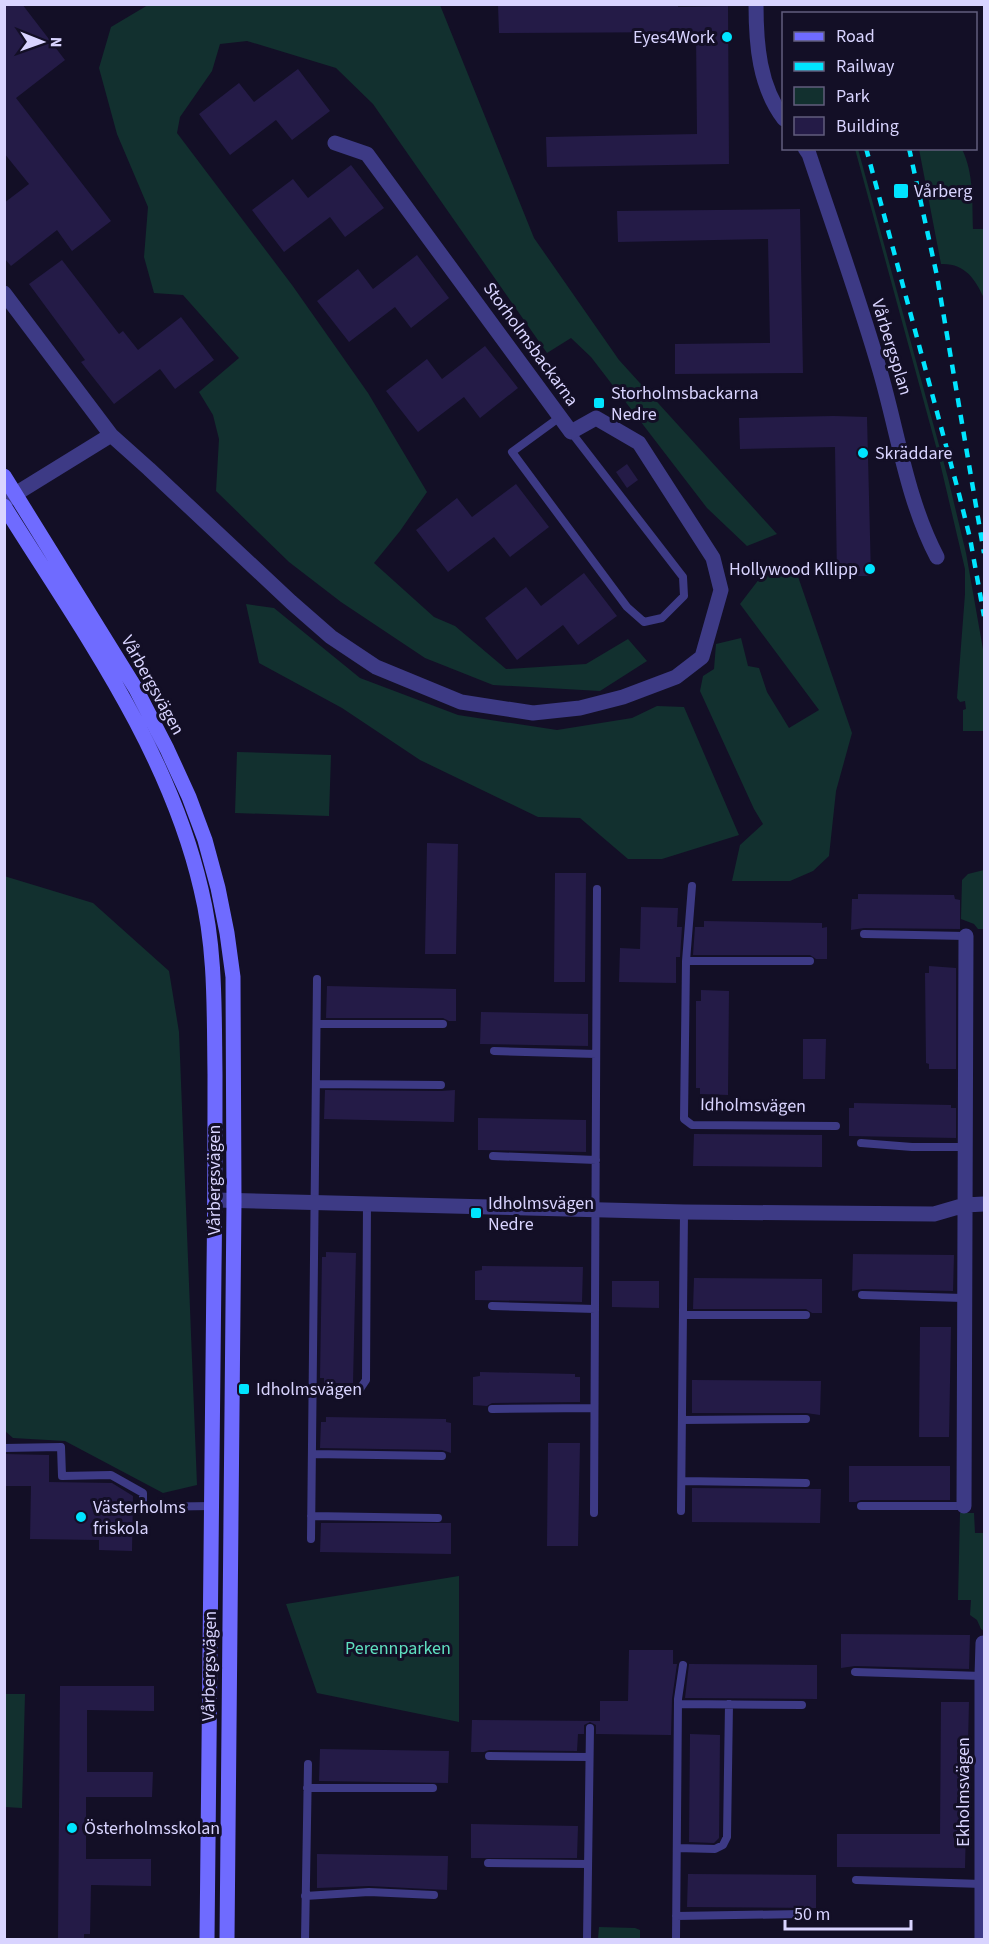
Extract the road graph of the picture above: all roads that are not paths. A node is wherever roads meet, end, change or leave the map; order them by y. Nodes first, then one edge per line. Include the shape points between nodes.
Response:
1 (756, 4) edge
2 (782, 117) edge
3 (335, 143) dead end
4 (806, 150) edge
5 (4, 293) edge
6 (560, 417) junction
7 (571, 432) junction
8 (111, 435) junction
9 (4, 476) edge
10 (10, 497) edge
11 (4, 506) edge
12 (937, 557) dead end
13 (692, 886) dead end
14 (597, 889) dead end
15 (864, 934) dead end
16 (966, 936) joint
17 (686, 961) junction
18 (810, 961) dead end
19 (317, 979) dead end
20 (316, 1024) junction
21 (443, 1024) dead end
22 (494, 1051) dead end
23 (596, 1054) junction
24 (316, 1084) junction
25 (441, 1085) dead end
26 (836, 1126) dead end
27 (861, 1143) dead end
28 (964, 1147) junction
29 (493, 1156) dead end
30 (596, 1160) junction
31 (215, 1200) junction
32 (234, 1201) junction
33 (314, 1202) junction
34 (367, 1203) junction
35 (984, 1204) edge
36 (964, 1205) junction
37 (596, 1209) junction
38 (684, 1212) junction
39 (862, 1295) dead end
40 (963, 1298) junction
41 (492, 1306) dead end
42 (595, 1310) junction
43 (682, 1315) junction
44 (806, 1315) dead end
45 (312, 1391) junction
46 (594, 1408) junction
47 (492, 1409) dead end
48 (806, 1419) dead end
49 (682, 1420) junction
50 (4, 1448) edge
51 (312, 1454) junction
52 (442, 1456) dead end
53 (682, 1480) junction
54 (806, 1483) dead end
55 (212, 1506) junction
56 (861, 1506) dead end
57 (963, 1506) joint
58 (681, 1511) dead end
59 (594, 1513) dead end
60 (311, 1516) junction
61 (438, 1518) dead end
62 (311, 1539) dead end
63 (983, 1643) edge
64 (683, 1665) dead end
65 (855, 1672) dead end
66 (982, 1676) junction
67 (678, 1704) junction
68 (729, 1704) junction
69 (802, 1705) dead end
70 (590, 1728) dead end
71 (489, 1756) dead end
72 (589, 1757) junction
73 (308, 1764) dead end
74 (307, 1788) junction
75 (434, 1788) dead end
76 (677, 1848) junction
77 (488, 1863) dead end
78 (588, 1864) junction
79 (856, 1880) dead end
80 (982, 1884) junction
81 (434, 1895) dead end
82 (305, 1896) junction
83 (802, 1914) dead end
84 (676, 1916) junction
85 (207, 1940) edge
86 (227, 1940) edge
87 (305, 1940) edge
88 (587, 1940) edge
89 (676, 1940) edge
90 (982, 1940) edge

1 - 2 street via 756,44 764,78
3 - 6 street, Storholmsbackarna via 367,154
4 - 12 street, Vårbergsplan via 877,361 923,531
5 - 8 street, Storholmsbackarna
6 - 7 street, Storholmsbackarna
6 - 7 lane via 512,452 627,607 644,622 662,618 684,596 683,577
7 - 8 street, Storholmsbackarna via 596,418 639,443 713,558 721,590 702,657 676,677 612,700 533,713 461,702 376,668 291,603
8 - 10 street
9 - 10 street, Vårbergsvägen
10 - 32 street, Vårbergsvägen via 136,689 189,796 205,840 225,922 233,977
11 - 31 street, Vårbergsvägen via 123,696 154,754 189,845 202,890 214,979
13 - 17 lane, Idholmsvägen
14 - 23 lane
15 - 16 lane
16 - 28 street
17 - 18 lane
17 - 26 lane, Idholmsvägen via 684,1119 692,1125
19 - 20 lane
20 - 21 lane
20 - 24 lane
22 - 23 lane
23 - 30 lane
24 - 25 lane
24 - 33 lane
27 - 28 lane
28 - 36 street
29 - 30 lane
30 - 37 lane
31 - 32 street
31 - 55 street, Vårbergsvägen
32 - 33 street
32 - 86 street, Vårbergsvägen
33 - 34 street
33 - 45 lane
34 - 37 street
34 - 45 lane via 366,1380 360,1389
35 - 36 street
36 - 38 street via 934,1214
36 - 40 street
37 - 38 street
37 - 42 lane
38 - 43 lane
39 - 40 lane
40 - 57 street
41 - 42 lane
42 - 46 lane
43 - 44 lane
43 - 49 lane
45 - 51 lane
46 - 47 lane
46 - 59 lane
48 - 49 lane
49 - 53 lane
50 - 55 lane via 61,1447 62,1476 111,1475 143,1493 143,1507
51 - 52 lane
51 - 60 lane
53 - 54 lane
53 - 58 lane
55 - 85 street, Vårbergsvägen
56 - 57 lane
60 - 61 lane
60 - 62 lane
63 - 66 street, Ekholmsvägen
64 - 67 lane
65 - 66 lane
66 - 80 street, Ekholmsvägen
67 - 68 lane
67 - 76 lane
68 - 69 lane
68 - 76 lane via 727,1837 715,1849
70 - 72 lane
71 - 72 lane
72 - 78 lane
73 - 74 lane
74 - 75 lane
74 - 82 lane
76 - 84 lane
77 - 78 lane
78 - 88 lane
79 - 80 lane
80 - 90 street, Ekholmsvägen
81 - 82 lane via 369,1892
82 - 87 lane
83 - 84 lane
84 - 89 lane

